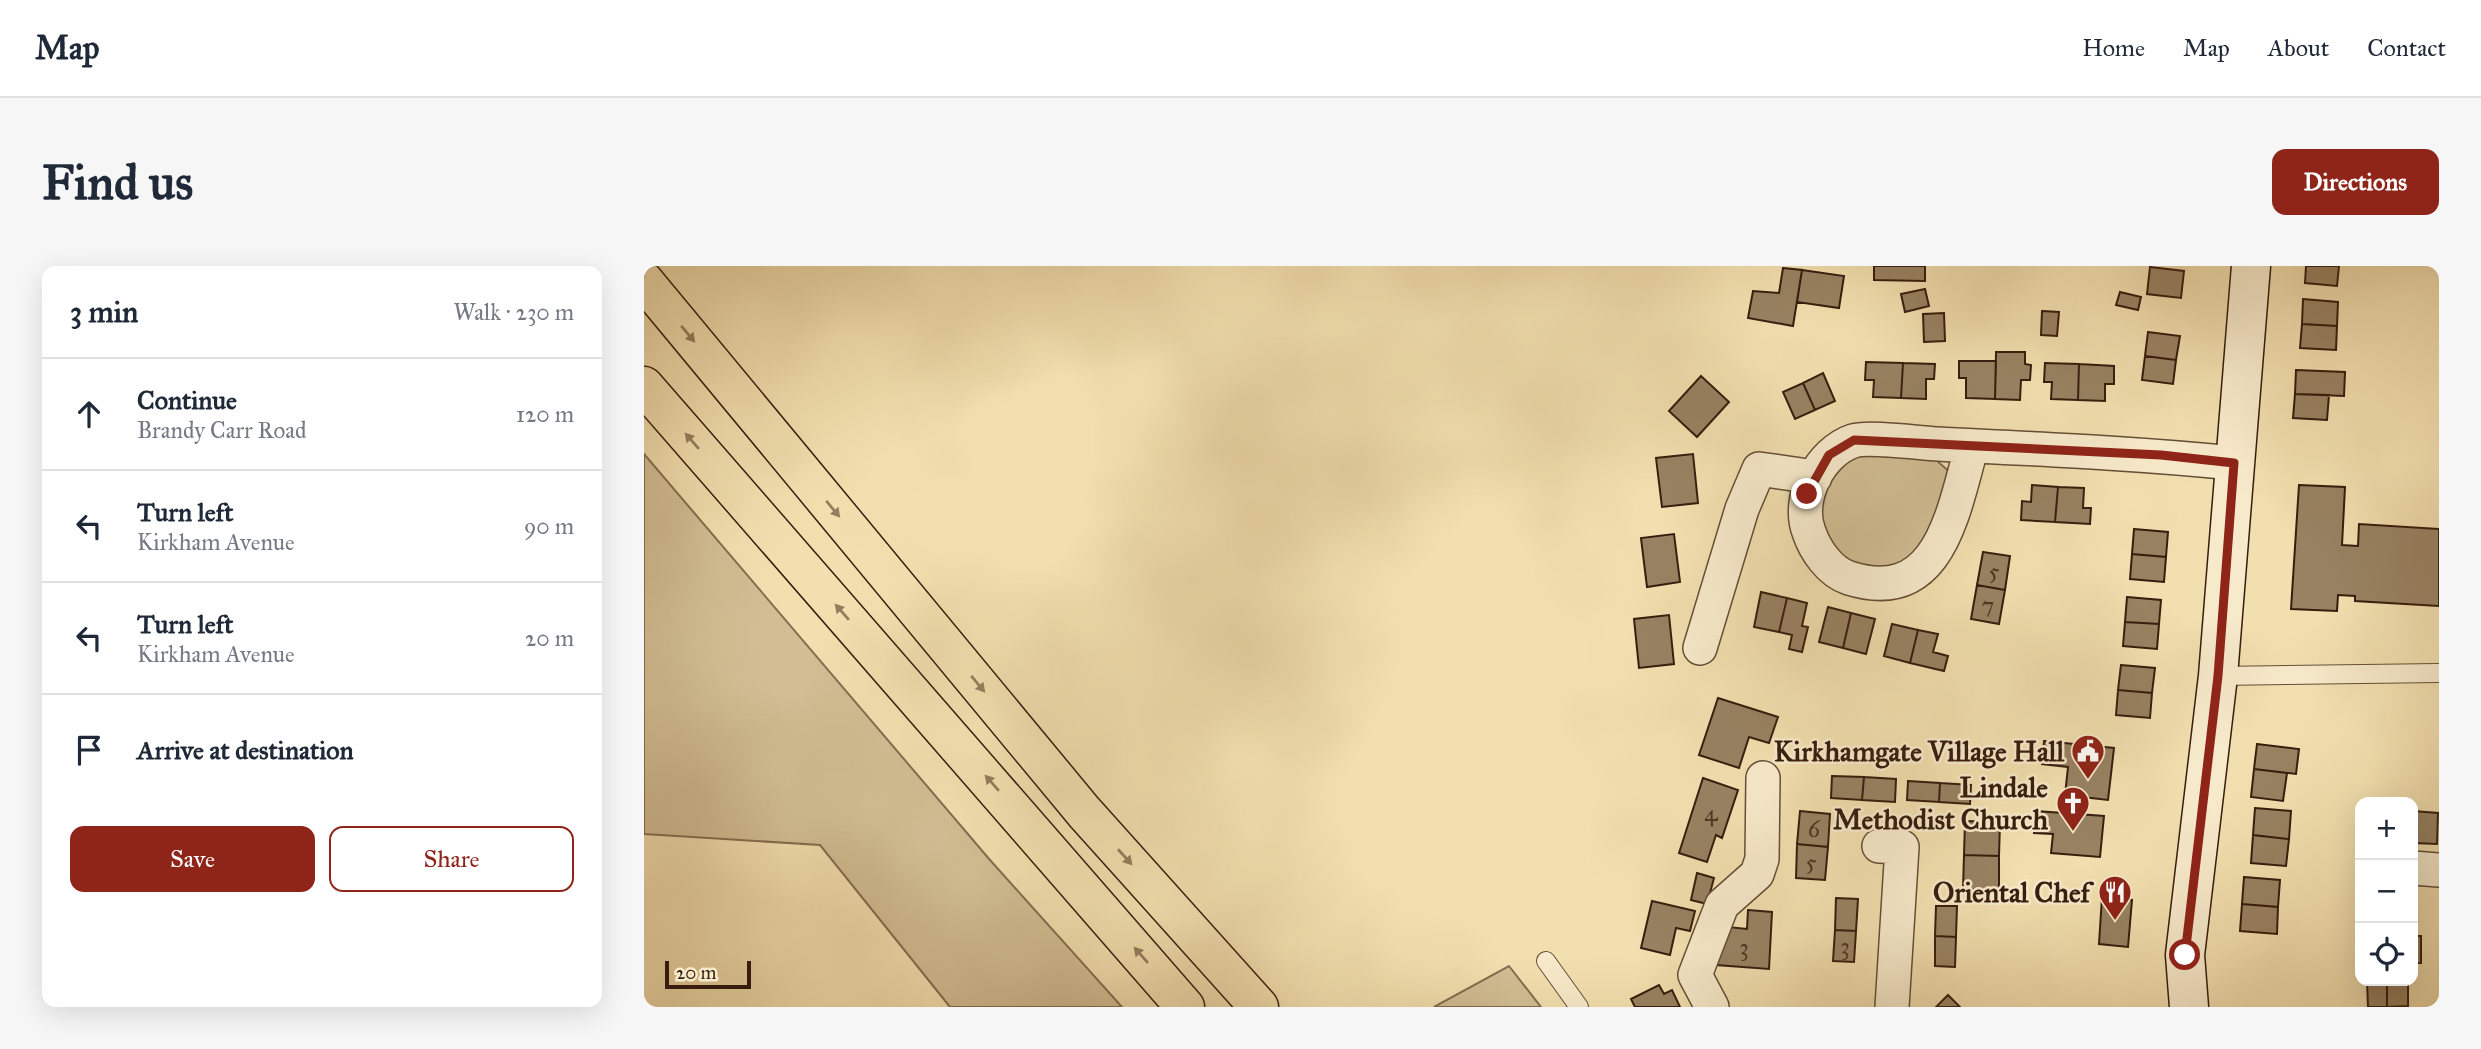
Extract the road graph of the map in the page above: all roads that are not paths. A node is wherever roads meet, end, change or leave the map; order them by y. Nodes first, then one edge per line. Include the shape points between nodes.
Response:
1 (2251, 266) edge
2 (644, 281) edge
3 (644, 386) edge
4 (1972, 446) junction
5 (2234, 463) junction
6 (1815, 477) junction
7 (1700, 648) dead end
8 (2439, 673) edge
9 (2218, 676) junction
10 (1763, 778) dead end
11 (1879, 846) dead end
12 (2418, 868) edge
13 (2439, 870) edge
14 (1545, 961) dead end
15 (1185, 1007) edge
16 (1259, 1007) edge
17 (1579, 1007) edge
18 (1712, 1007) edge
19 (1892, 1007) edge
20 (2189, 1007) edge

1 - 5 street
2 -> 16 highway via 1084,812
15 -> 3 highway
4 - 5 street
4 - 6 street via 1854,440 1829,455
4 - 6 street via 1938,551 1919,572 1891,583 1867,584 1843,576 1819,554 1807,529 1807,494
5 - 9 street
6 - 7 street via 1759,469 1742,509
8 - 9 lane
9 - 20 street via 2185,955
10 - 18 street via 1762,859 1757,874 1722,905 1695,975
11 - 19 street via 1902,847
12 - 13 street
14 - 17 lane

